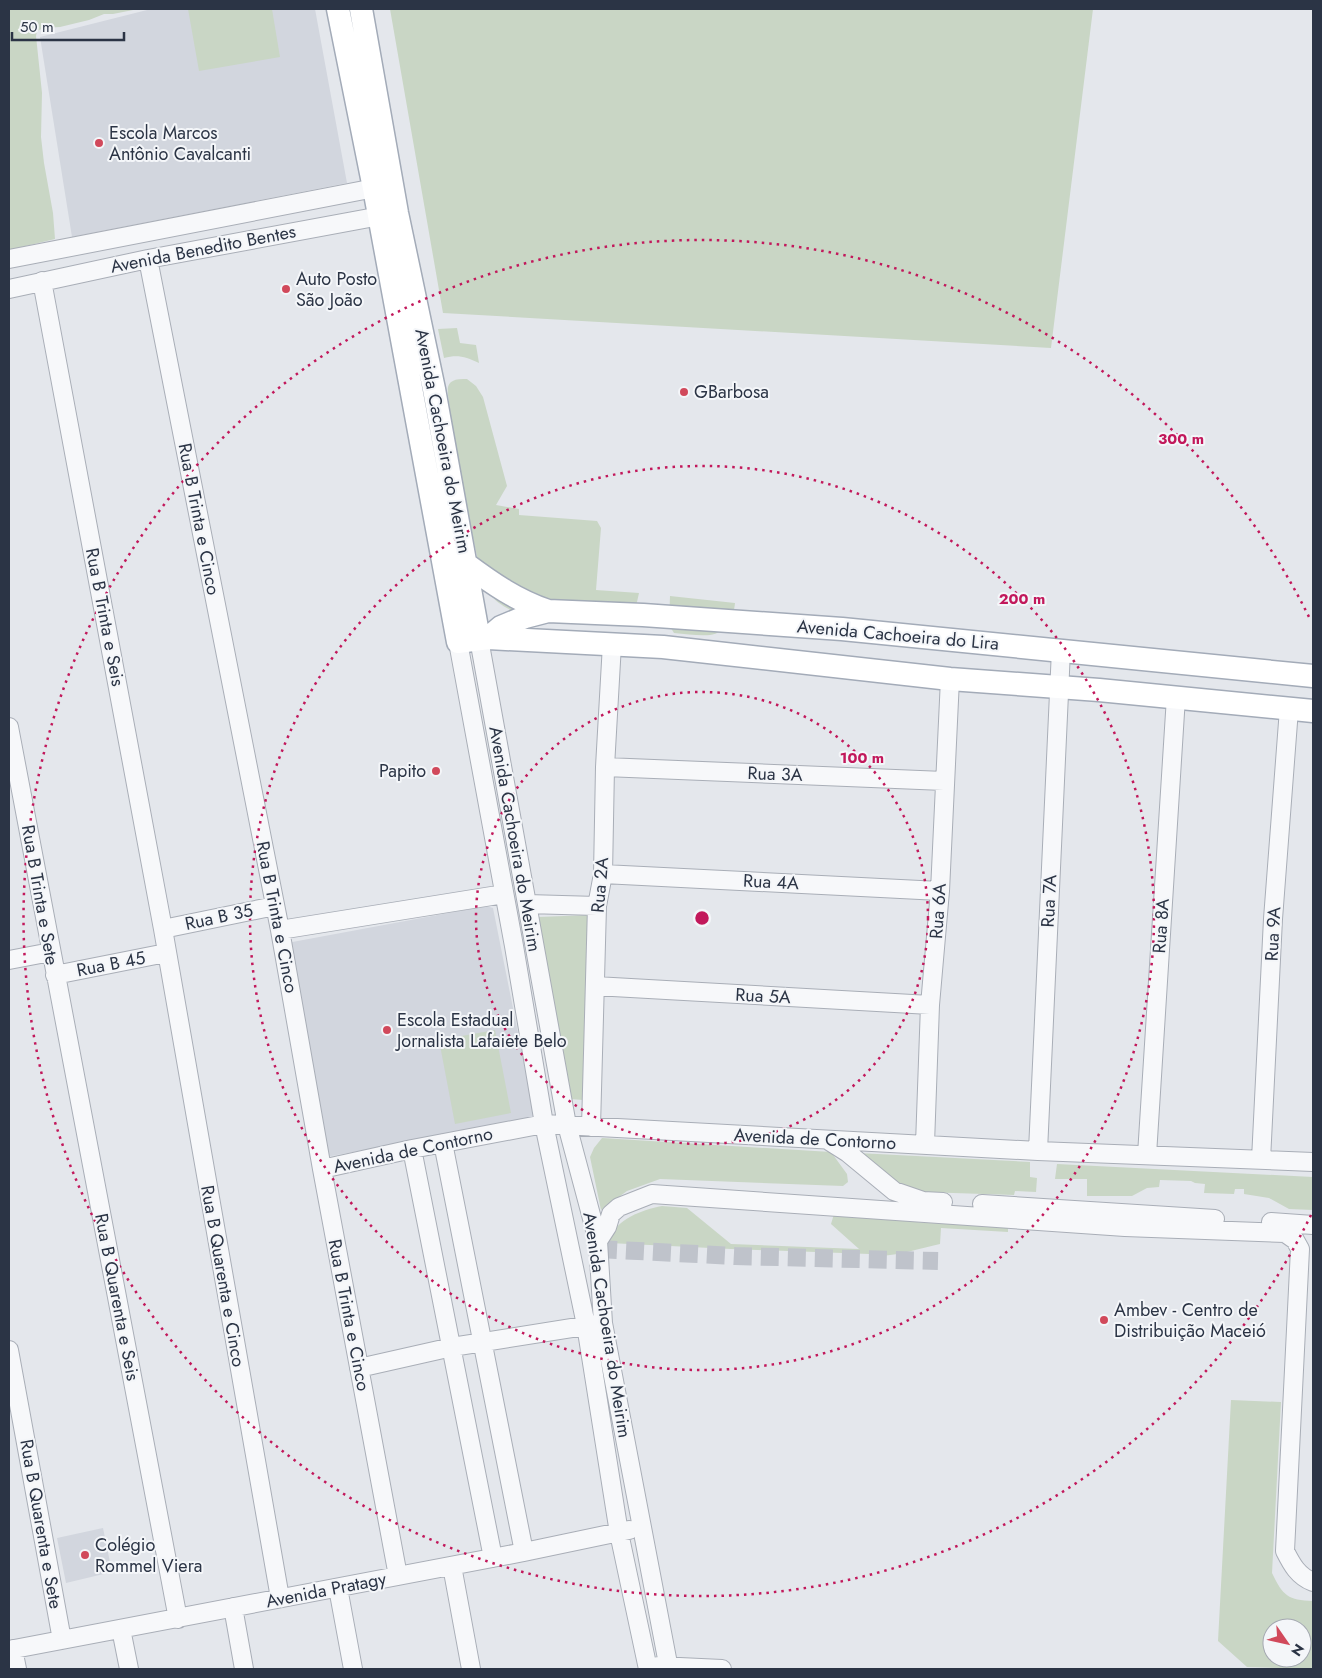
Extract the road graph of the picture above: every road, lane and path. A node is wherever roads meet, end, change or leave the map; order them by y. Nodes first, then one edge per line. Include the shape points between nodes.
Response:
1 (338, 9) edge
2 (361, 9) edge
3 (383, 186) junction
4 (388, 215) junction
5 (9, 259) edge
6 (148, 259) junction
7 (42, 281) junction
8 (9, 289) edge
9 (466, 564) junction
10 (544, 612) junction
11 (475, 640) junction
12 (536, 640) junction
13 (612, 644) junction
14 (1060, 650) junction
15 (1313, 676) edge
16 (950, 679) junction
17 (1058, 686) junction
18 (1176, 697) junction
19 (1288, 708) junction
20 (1313, 711) edge
21 (9, 727) edge
22 (605, 767) junction
23 (944, 781) junction
24 (602, 874) junction
25 (940, 891) junction
26 (504, 894) junction
27 (527, 904) junction
28 (275, 906) junction
29 (598, 906) junction
30 (163, 929) junction
31 (280, 930) junction
32 (51, 952) junction
33 (166, 953) junction
34 (9, 960) edge
35 (55, 975) junction
36 (595, 986) junction
37 (930, 1005) junction
38 (544, 1124) junction
39 (568, 1125) junction
40 (591, 1127) junction
41 (826, 1139) junction
42 (443, 1143) junction
43 (925, 1144) junction
44 (412, 1148) junction
45 (1038, 1151) junction
46 (1146, 1155) junction
47 (1262, 1160) junction
48 (1313, 1162) edge
49 (322, 1169) junction
50 (1313, 1225) edge
51 (598, 1241) junction
52 (603, 1323) junction
53 (586, 1325) junction
54 (482, 1342) junction
55 (452, 1347) junction
56 (9, 1350) edge
57 (359, 1368) junction
58 (642, 1527) junction
59 (619, 1533) junction
60 (524, 1552) junction
61 (493, 1558) junction
62 (452, 1566) junction
63 (398, 1576) junction
64 (1313, 1582) edge
65 (338, 1588) junction
66 (280, 1598) junction
67 (233, 1607) junction
68 (178, 1618) junction
69 (121, 1628) junction
70 (62, 1640) junction
71 (11, 1649) edge
72 (647, 1668) edge
73 (669, 1668) edge
74 (17, 1669) edge
75 (129, 1669) edge
76 (244, 1669) edge
77 (353, 1669) edge
78 (471, 1669) edge
79 (722, 1669) edge

1 - 3 main road, Avenida Cachoeira do Meirim
2 - 3 main road, Avenida Cachoeira do Meirim
3 - 4 main road, Avenida Cachoeira do Meirim
3 - 5 street, Avenida Benedito Bentes
4 - 6 street, Avenida Benedito Bentes
4 - 9 main road, Avenida Cachoeira do Meirim via 434,389
4 - 11 main road, Avenida Cachoeira do Meirim
6 - 7 street, Avenida Benedito Bentes
6 - 28 street, Rua B Trinta e Cinco
7 - 8 street, Avenida Benedito Bentes
7 - 30 street, Rua B Trinta e Seis
9 - 10 main road via 497,587
9 - 11 main road, Avenida Cachoeira do Meirim
10 - 11 main road, Avenida Cachoeira do Lira via 525,616
10 - 12 main road via 536,616 529,628
10 - 14 main road, Avenida Cachoeira do Lira via 643,614
11 - 12 main road, Avenida Cachoeira do Lira
11 - 26 street, Avenida Cachoeira do Meirim
11 - 27 street, Avenida Cachoeira do Meirim
12 - 13 main road, Avenida Cachoeira do Lira
13 - 16 main road, Avenida Cachoeira do Lira via 703,650
13 - 22 street, Rua 2A
14 - 15 main road, Avenida Cachoeira do Lira
14 - 17 street, Rua 7A
16 - 17 main road, Avenida Cachoeira do Lira
16 - 23 street, Rua 6A
17 - 18 main road, Avenida Cachoeira do Lira
17 - 45 street, Rua 7A
18 - 19 main road, Avenida Cachoeira do Lira
18 - 46 street, Rua 8A
19 - 20 main road, Avenida Cachoeira do Lira
19 - 47 street, Rua 9A via 1273,919
21 - 32 street, Rua B Trinta e Sete
22 - 23 street, Rua 3A
22 - 24 street, Rua 2A
23 - 25 street, Rua 6A
24 - 25 street, Rua 4A
24 - 29 street, Rua 2A
25 - 37 street, Rua 6A
26 - 31 street
26 - 38 street, Avenida Cachoeira do Meirim
27 - 29 street
27 - 39 street, Avenida Cachoeira do Meirim
28 - 30 street, Rua B 35
28 - 31 street, Rua B Trinta e Cinco
29 - 36 street, Rua 2A
30 - 33 street, Rua B Trinta e Seis
31 - 49 street, Rua B Trinta e Cinco
32 - 34 street
32 - 35 street, Rua B Trinta e Sete
33 - 35 street, Rua B 45
33 - 66 street, Rua B Quarenta e Cinco
35 - 68 street, Rua B Quarenta e Seis
36 - 37 street, Rua 5A
36 - 40 street, Rua 2A
37 - 43 street, Rua 6A
38 - 39 street, Avenida de Contorno
38 - 42 street, Avenida de Contorno
38 - 53 street, Avenida Cachoeira do Meirim
39 - 40 street, Avenida de Contorno
39 - 51 street, Avenida Cachoeira do Meirim
40 - 41 street, Avenida de Contorno
41 - 43 street, Avenida de Contorno
41 - 50 street via 894,1191 923,1201
42 - 44 street, Avenida de Contorno
42 - 54 street
43 - 45 street, Avenida de Contorno
44 - 49 street, Avenida de Contorno
44 - 55 street
45 - 46 street, Avenida de Contorno
46 - 47 street, Avenida de Contorno
47 - 48 street, Avenida de Contorno
49 - 57 street, Rua B Trinta e Cinco
51 - 52 street, Avenida Cachoeira do Meirim
51 - 64 street via 611,1214 619,1206 652,1194 1125,1227 1285,1233 1295,1240 1300,1249 1285,1551 1294,1568
52 - 53 street
52 - 58 street, Avenida Cachoeira do Meirim
53 - 54 street
53 - 59 street, Avenida Cachoeira do Meirim
54 - 55 street
54 - 60 street
55 - 57 street
55 - 61 street
56 - 70 street, Rua B Quarenta e Sete
57 - 63 street, Rua B Trinta e Cinco
58 - 59 street, Avenida Pratagy
58 - 73 street, Avenida Cachoeira do Meirim
59 - 60 street, Avenida Pratagy
59 - 72 street, Avenida Cachoeira do Meirim
60 - 61 street, Avenida Pratagy
61 - 62 street, Avenida Pratagy
62 - 63 street, Avenida Pratagy
62 - 78 street
63 - 65 street, Avenida Pratagy
65 - 66 street, Avenida Pratagy
65 - 77 street
66 - 67 street, Avenida Pratagy
67 - 68 street, Avenida Pratagy
67 - 76 street
68 - 69 street, Avenida Pratagy
69 - 70 street, Avenida Pratagy
69 - 75 street
70 - 71 street, Avenida Pratagy
71 - 74 street
72 - 73 street
73 - 79 street

